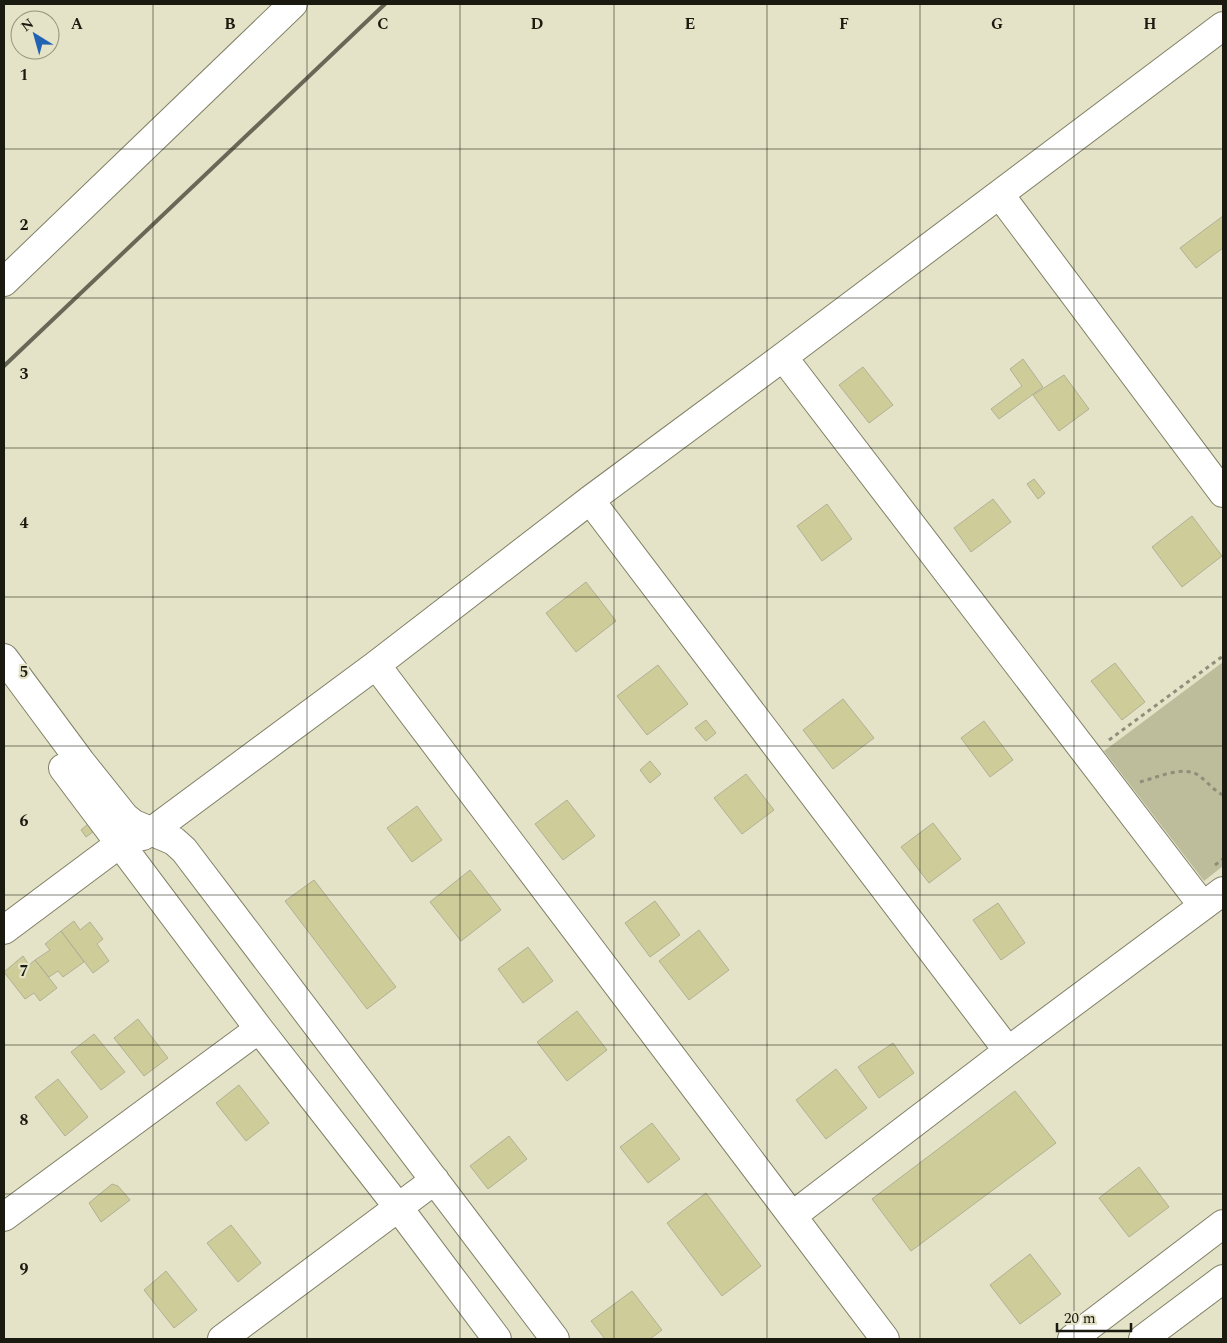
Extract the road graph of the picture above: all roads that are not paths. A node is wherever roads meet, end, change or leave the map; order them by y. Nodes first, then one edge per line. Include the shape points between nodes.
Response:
1 (293, 4) edge
2 (1223, 26) edge
3 (1000, 194) junction
4 (5, 280) edge
5 (784, 357) junction
6 (1223, 493) edge
7 (590, 500) junction
8 (4, 658) edge
9 (376, 665) junction
10 (4, 689) edge
11 (152, 831) junction
12 (119, 844) junction
13 (1212, 889) edge
14 (4, 930) edge
15 (258, 1029) junction
16 (1008, 1051) junction
17 (435, 1180) junction
18 (398, 1207) junction
19 (792, 1216) junction
20 (4, 1217) edge
21 (1223, 1224) edge
22 (1223, 1279) edge
23 (222, 1339) edge
24 (497, 1339) edge
25 (555, 1339) edge
26 (885, 1339) edge
27 (1072, 1339) edge
28 (1144, 1339) edge

1 - 4 street
2 - 3 street
3 - 5 street
3 - 6 street
5 - 7 street
5 - 13 street
7 - 9 street
7 - 16 street
8 - 11 street via 124,816
9 - 11 street
9 - 19 street
10 - 12 street
11 - 12 street
11 - 17 street via 174,841 184,850
12 - 14 street
12 - 15 street
13 - 16 street
15 - 18 street
15 - 20 street
16 - 19 street
17 - 18 street
17 - 25 street
18 - 23 street
18 - 24 street
19 - 26 street
21 - 27 street
22 - 28 street

